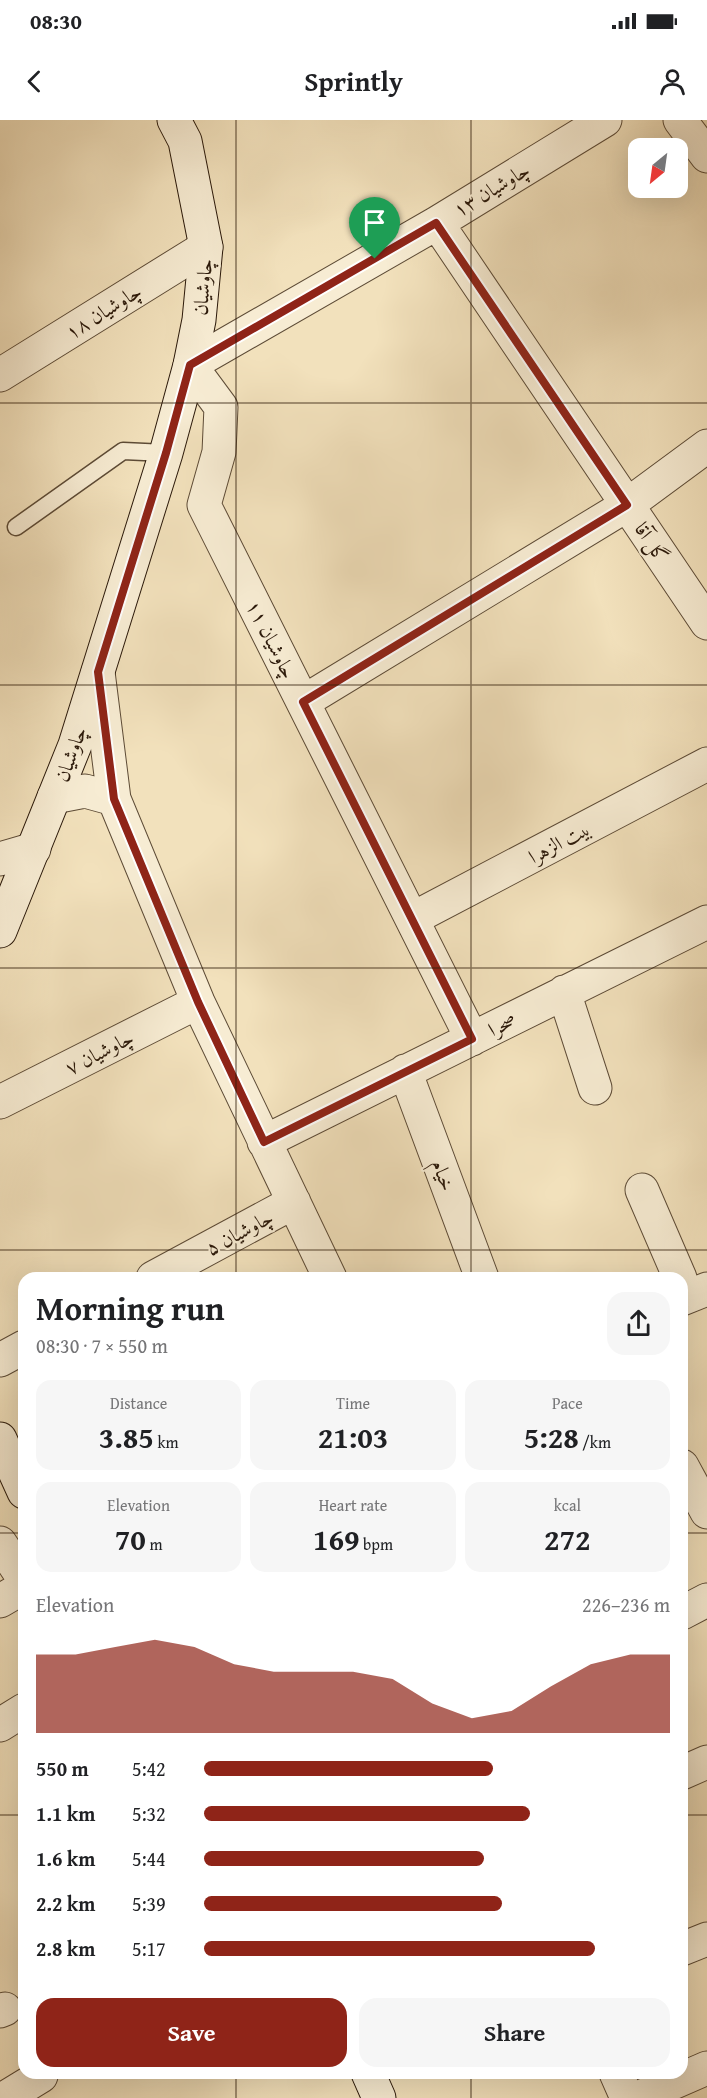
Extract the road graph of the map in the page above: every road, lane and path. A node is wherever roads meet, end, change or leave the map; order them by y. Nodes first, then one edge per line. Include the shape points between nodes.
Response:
1 (174, 120) edge
2 (605, 120) edge
3 (680, 120) edge
4 (707, 156) edge
5 (436, 223) junction
6 (206, 247) junction
7 (190, 365) junction
8 (0, 375) edge
9 (707, 446) edge
10 (166, 453) junction
11 (627, 505) junction
12 (16, 527) dead end
13 (707, 623) edge
14 (98, 672) junction
15 (303, 702) junction
16 (707, 765) edge
17 (54, 797) junction
18 (114, 799) junction
19 (34, 849) junction
20 (0, 859) edge
21 (412, 919) junction
22 (707, 922) edge
23 (0, 931) edge
24 (564, 993) junction
25 (198, 1002) junction
26 (472, 1039) junction
27 (405, 1071) junction
28 (595, 1088) dead end
29 (0, 1102) edge
30 (264, 1142) junction
31 (642, 1190) dead end
32 (294, 1202) junction
33 (164, 1272) edge
34 (327, 1272) edge
35 (480, 1272) edge
36 (680, 1272) edge
37 (18, 1350) edge
38 (0, 1360) edge
39 (2, 1450) edge
40 (688, 1477) edge
41 (18, 1481) edge
42 (707, 1512) edge
43 (0, 1543) edge
44 (18, 1570) edge
45 (18, 1590) edge
46 (707, 1600) edge
47 (0, 1601) edge
48 (688, 1610) edge
49 (18, 1714) edge
50 (0, 1725) edge
51 (707, 1762) edge
52 (688, 1770) edge
53 (707, 1939) edge
54 (688, 1947) edge
55 (707, 2068) edge
56 (688, 2076) edge
57 (36, 2079) edge
58 (371, 2079) edge
59 (619, 2079) edge
60 (682, 2079) edge
61 (5, 2098) edge
62 (379, 2098) edge
63 (627, 2098) edge
64 (638, 2098) edge

1 - 6 street, چاوشیان via 184,141
2 - 5 street, چاوشیان ۱۳
3 - 4 street
5 - 7 street, چاوشیان ۱۳
5 - 11 street, گل آقا
6 - 7 street, چاوشیان
6 - 8 street, چاوشیان ۱۸
7 - 10 street, چاوشیان
7 - 15 street, چاوشیان ۱۱ via 221,407 219,452 204,505
9 - 11 street
10 - 12 lane via 123,451
10 - 14 street, چاوشیان
11 - 13 street, گل آقا
11 - 15 street
14 - 17 street, چاوشیان
14 - 18 street
15 - 21 street, چاوشیان ۱۱
16 - 21 street, بیت الزهرا
17 - 18 street via 85,791
17 - 19 street, چاوشیان
18 - 25 street
19 - 20 street
19 - 23 street, چاوشیان
21 - 26 street, چاوشیان ۱۱
22 - 24 street, صحرا
24 - 26 street, صحرا
24 - 28 street
25 - 29 street, چاوشیان ۷
25 - 30 street
26 - 27 street, صحرا
27 - 30 street, صحرا
27 - 35 street, خیام
30 - 32 street
31 - 36 street
32 - 33 street, چاوشیان ۵
32 - 34 street
37 - 38 street
39 - 41 street
40 - 42 street
43 - 44 street
45 - 47 street
46 - 48 street
49 - 50 street
51 - 52 street
53 - 54 street
55 - 56 street
57 - 61 street
58 - 62 street
59 - 63 street
60 - 64 street

